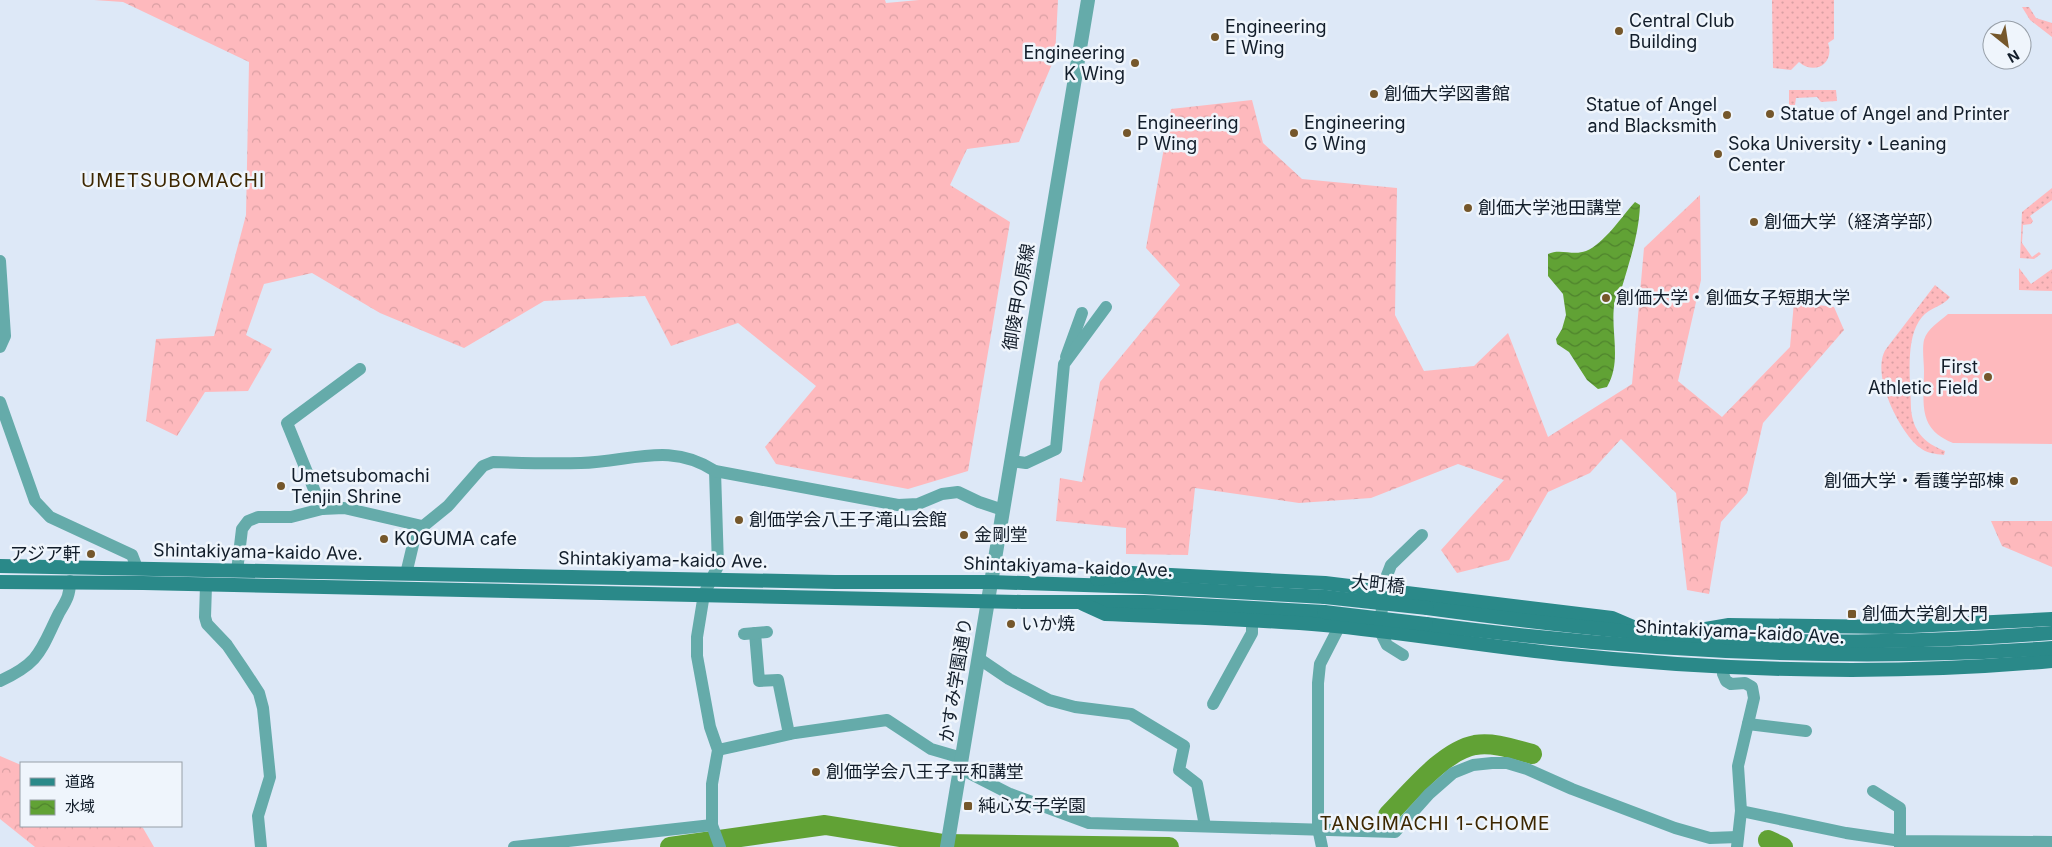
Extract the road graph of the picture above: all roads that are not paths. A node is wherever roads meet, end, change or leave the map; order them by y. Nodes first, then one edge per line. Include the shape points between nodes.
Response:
1 (1088, 0) edge
2 (0, 261) edge
3 (1106, 307) dead end
4 (1082, 313) dead end
5 (0, 347) edge
6 (1064, 364) junction
7 (360, 369) dead end
8 (0, 402) edge
9 (1011, 461) junction
10 (715, 471) junction
11 (322, 509) junction
12 (1003, 510) junction
13 (422, 526) junction
14 (1422, 536) dead end
15 (0, 566) edge
16 (137, 568) junction
17 (237, 571) junction
18 (304, 572) junction
19 (406, 574) junction
20 (709, 580) junction
21 (70, 581) junction
22 (0, 582) edge
23 (991, 582) junction
24 (1070, 584) junction
25 (206, 585) junction
26 (1342, 585) junction
27 (303, 587) junction
28 (1384, 590) junction
29 (704, 594) junction
30 (1325, 597) joint
31 (988, 600) junction
32 (1079, 602) junction
33 (1427, 608) joint
34 (1324, 612) joint
35 (1252, 620) junction
36 (2052, 620) edge
37 (1426, 624) joint
38 (1339, 627) junction
39 (1380, 631) junction
40 (755, 633) dead end
41 (1646, 633) junction
42 (2052, 633) edge
43 (1676, 634) junction
44 (2052, 648) edge
45 (1403, 656) dead end
46 (978, 658) junction
47 (2052, 661) edge
48 (1724, 666) junction
49 (0, 681) edge
50 (1213, 704) dead end
51 (1748, 724) junction
52 (1806, 731) dead end
53 (789, 734) junction
54 (718, 750) junction
55 (961, 764) junction
56 (1873, 790) dead end
57 (1740, 812) junction
58 (713, 826) junction
59 (1205, 826) junction
60 (1320, 837) edge
61 (1737, 842) edge
62 (2052, 842) edge
63 (1900, 844) edge
64 (261, 847) edge
65 (514, 847) edge
66 (720, 847) edge
67 (947, 847) edge

1 - 9 street, 御陵甲の原線
2 - 5 street via 5,336
3 - 6 street
4 - 6 street
6 - 9 street via 1056,449 1026,463
7 - 11 street via 288,424
8 - 16 street via 36,500 50,517 132,556
9 - 12 street, 御陵甲の原線
10 - 12 street via 898,505 918,504 942,494 958,492
10 - 13 street via 701,461 668,454 581,463 492,462 483,466 448,506
10 - 20 street via 718,566
11 - 13 street via 344,508
11 - 17 street via 291,517 258,517 248,521 242,528
12 - 23 street, 御陵甲の原線
13 - 19 street via 416,532
14 - 28 street via 1391,565
15 - 16 main road, Shintakiyama-kaido Ave.
16 - 17 main road, Shintakiyama-kaido Ave.
17 - 18 main road, Shintakiyama-kaido Ave.
18 - 19 main road, Shintakiyama-kaido Ave.
18 - 27 main road
19 - 20 main road, Shintakiyama-kaido Ave.
20 - 23 main road, Shintakiyama-kaido Ave.
20 - 29 street
21 - 22 main road, Shintakiyama-kaido Ave.
21 - 25 main road, Shintakiyama-kaido Ave.
21 - 49 street via 70,595 43,649 28,666
23 - 24 main road, Shintakiyama-kaido Ave.
23 - 31 street, 御陵甲の原線
24 - 26 main road via 1132,573
24 - 30 main road, Shintakiyama-kaido Ave.
25 - 27 main road, Shintakiyama-kaido Ave.
25 - 64 street via 207,624 244,670 259,693 263,708 270,777 258,816
26 - 28 main road
26 - 38 street
27 - 29 main road, Shintakiyama-kaido Ave.
28 - 39 street
28 - 41 main road via 1612,618
29 - 31 main road, Shintakiyama-kaido Ave.
29 - 54 street via 697,656 710,727
30 - 33 main road, 大町橋, bridge
31 - 32 main road, Shintakiyama-kaido Ave.
31 - 46 street, かすみ学園通り
32 - 34 main road, Shintakiyama-kaido Ave. via 1144,602
32 - 35 main road via 1105,614
33 - 41 main road, Shintakiyama-kaido Ave. via 1524,622
34 - 37 main road, 大町橋, bridge
35 - 38 main road
35 - 50 street via 1252,633 1237,672
36 - 43 main road via 1892,627 1729,625
37 - 44 main road, Shintakiyama-kaido Ave. via 1529,638 1721,653 1900,655
38 - 39 main road
38 - 60 street via 1320,664 1318,683
39 - 45 street via 1387,645
39 - 48 main road via 1561,654
40 - 53 street via 759,681 778,680
41 - 43 main road, Shintakiyama-kaido Ave.
42 - 43 main road, Shintakiyama-kaido Ave. via 1961,639 1839,641
46 - 55 street, かすみ学園通り
46 - 59 street via 1049,700 1075,707 1131,714 1184,746 1179,770 1197,784
47 - 48 main road via 1906,669
48 - 51 street via 1722,674 1726,681 1731,684 1745,682 1752,687 1754,698
51 - 52 street
51 - 57 street via 1738,766
53 - 54 street
53 - 55 street via 887,720
54 - 58 street via 712,784
55 - 59 street via 1010,794 1089,823
55 - 67 street, かすみ学園通り
56 - 63 street via 1900,808
57 - 61 street
57 - 63 street
58 - 65 street
58 - 66 street
59 - 60 street
60 - 61 street via 1395,832 1453,773 1472,765 1507,763 1675,828
62 - 63 street

